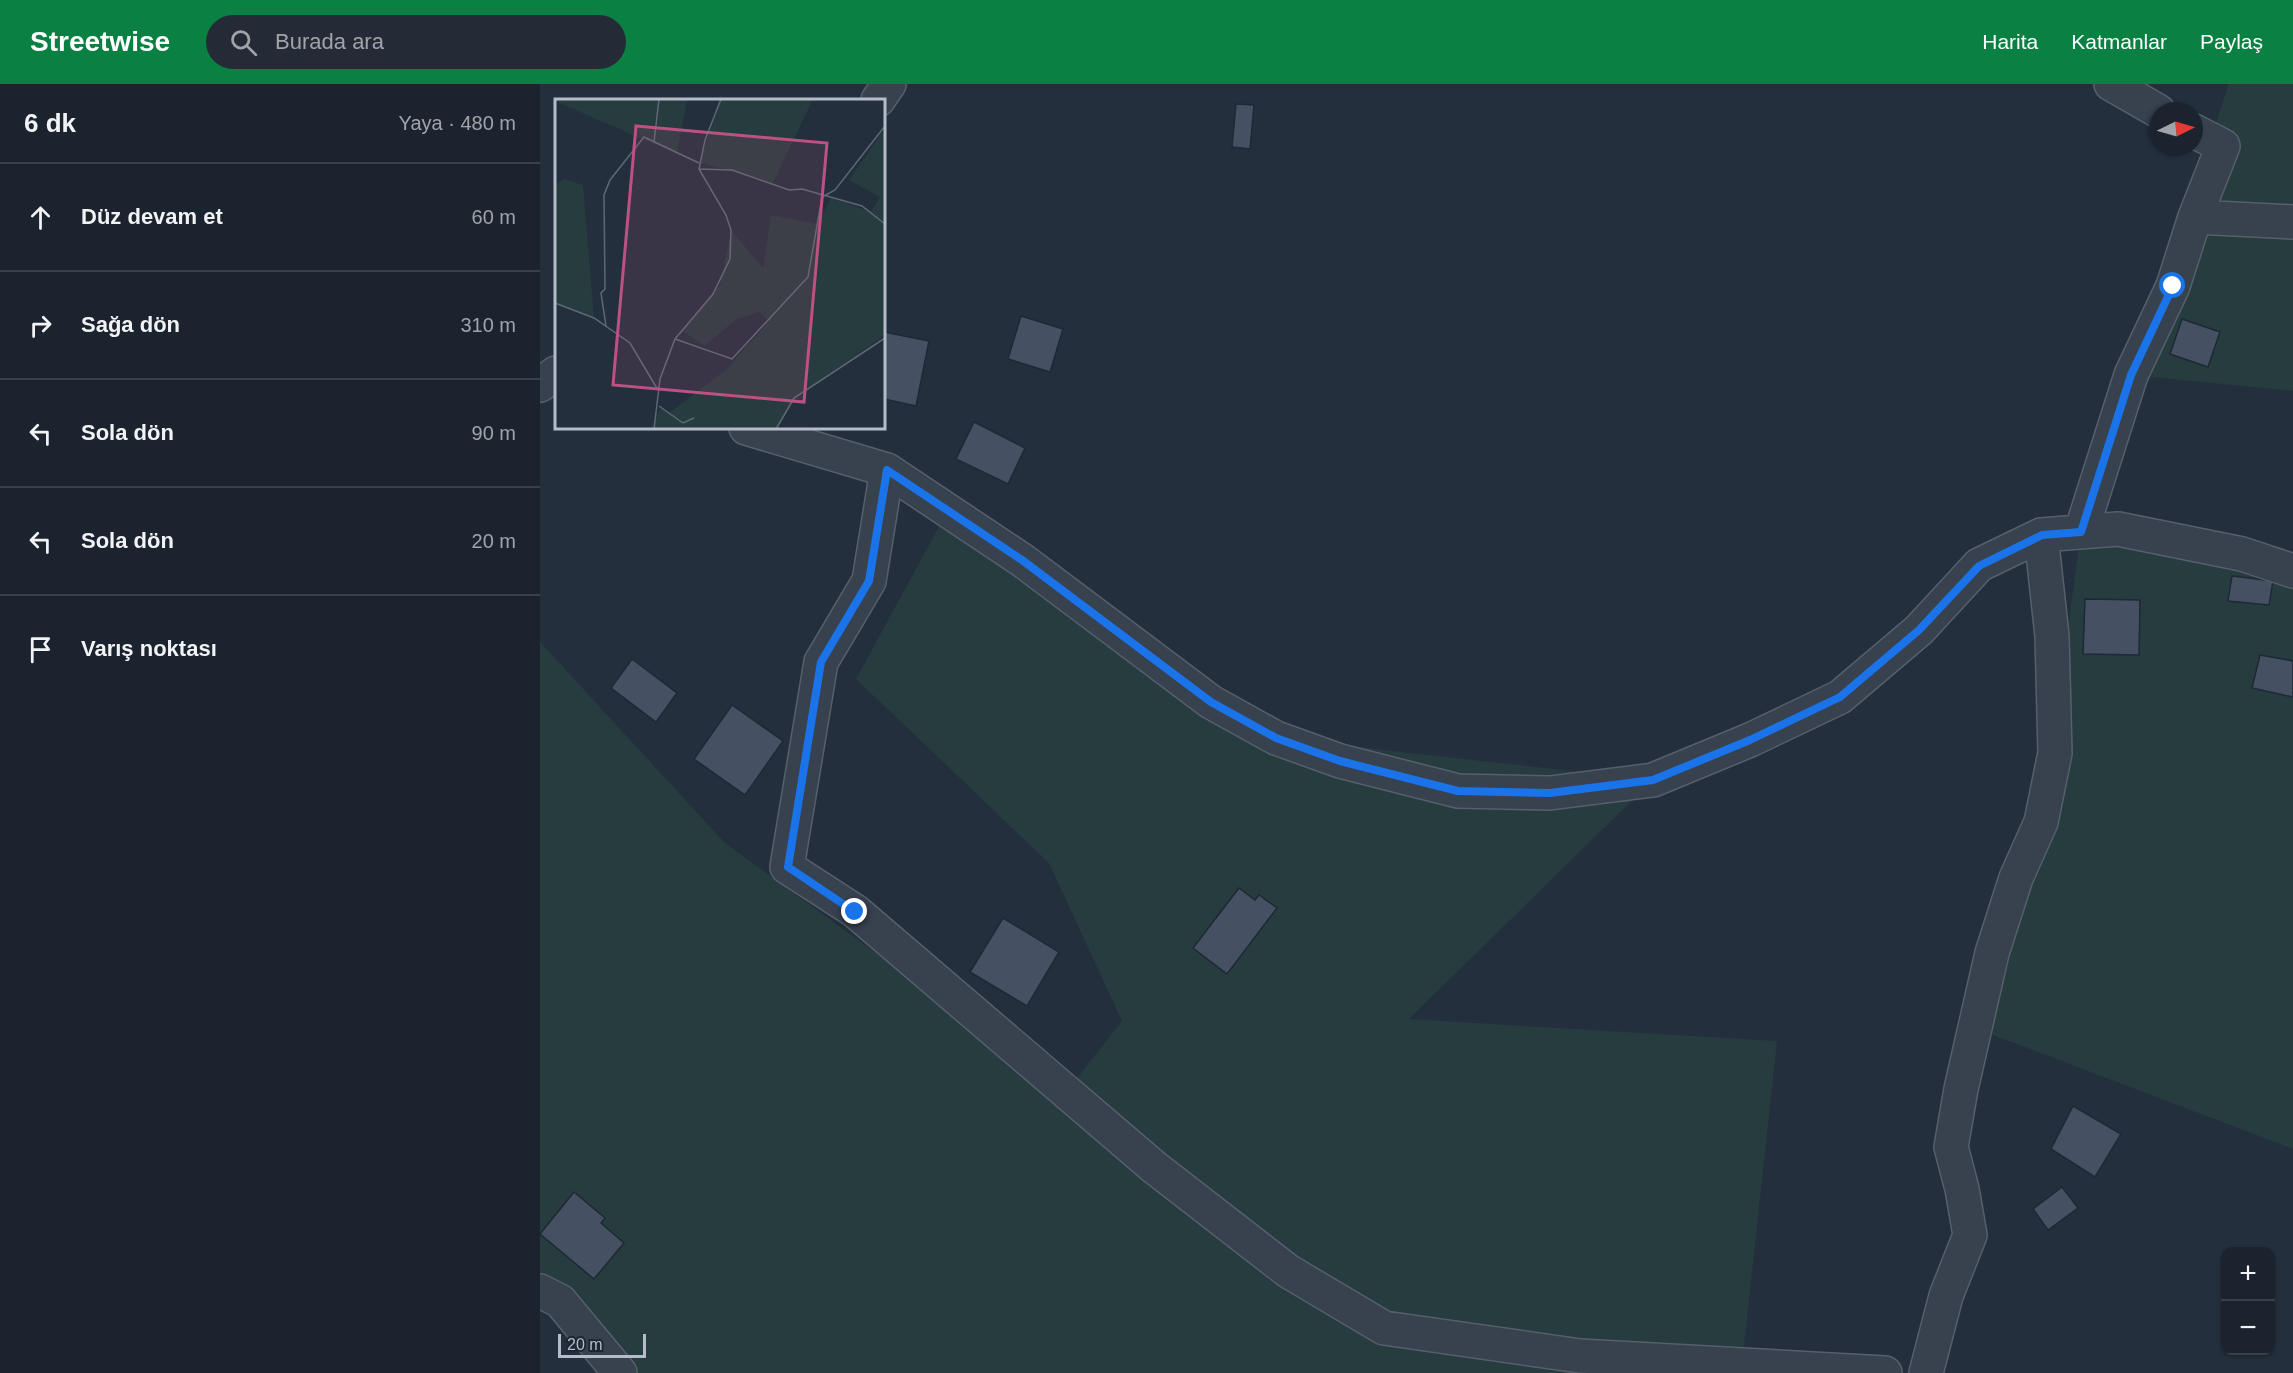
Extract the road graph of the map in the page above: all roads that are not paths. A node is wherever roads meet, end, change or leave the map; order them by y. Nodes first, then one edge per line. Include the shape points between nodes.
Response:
1 (889, 84) edge
2 (2111, 84) edge
3 (879, 99) edge
4 (2149, 106) edge
5 (2203, 136) edge
6 (2195, 217) junction
7 (2293, 222) edge
8 (555, 374) edge
9 (540, 386) edge
10 (749, 429) edge
11 (887, 470) junction
12 (2081, 532) junction
13 (2042, 535) junction
14 (2293, 571) edge
15 (540, 1291) edge
16 (620, 1373) edge
17 (1885, 1373) edge
18 (1926, 1373) edge

1 - 3 street
2 - 4 street
5 - 6 street via 2223,146
6 - 7 street
6 - 12 street via 2173,286 2131,375
8 - 9 street
10 - 11 street
11 - 13 street via 1022,560 1221,708 1276,738 1340,761 1458,791 1550,793 1653,780 1750,740 1840,697 1919,630 1979,566
11 - 17 street via 869,581 821,662 788,867 855,912 1154,1167 1280,1264 1384,1328 1580,1356
12 - 13 street
12 - 14 street via 2118,529 2242,554
13 - 18 street via 2052,636 2055,753 2041,822 2016,878 1992,953 1961,1089 1950,1147 1970,1235 1946,1296
15 - 16 street via 560,1301

